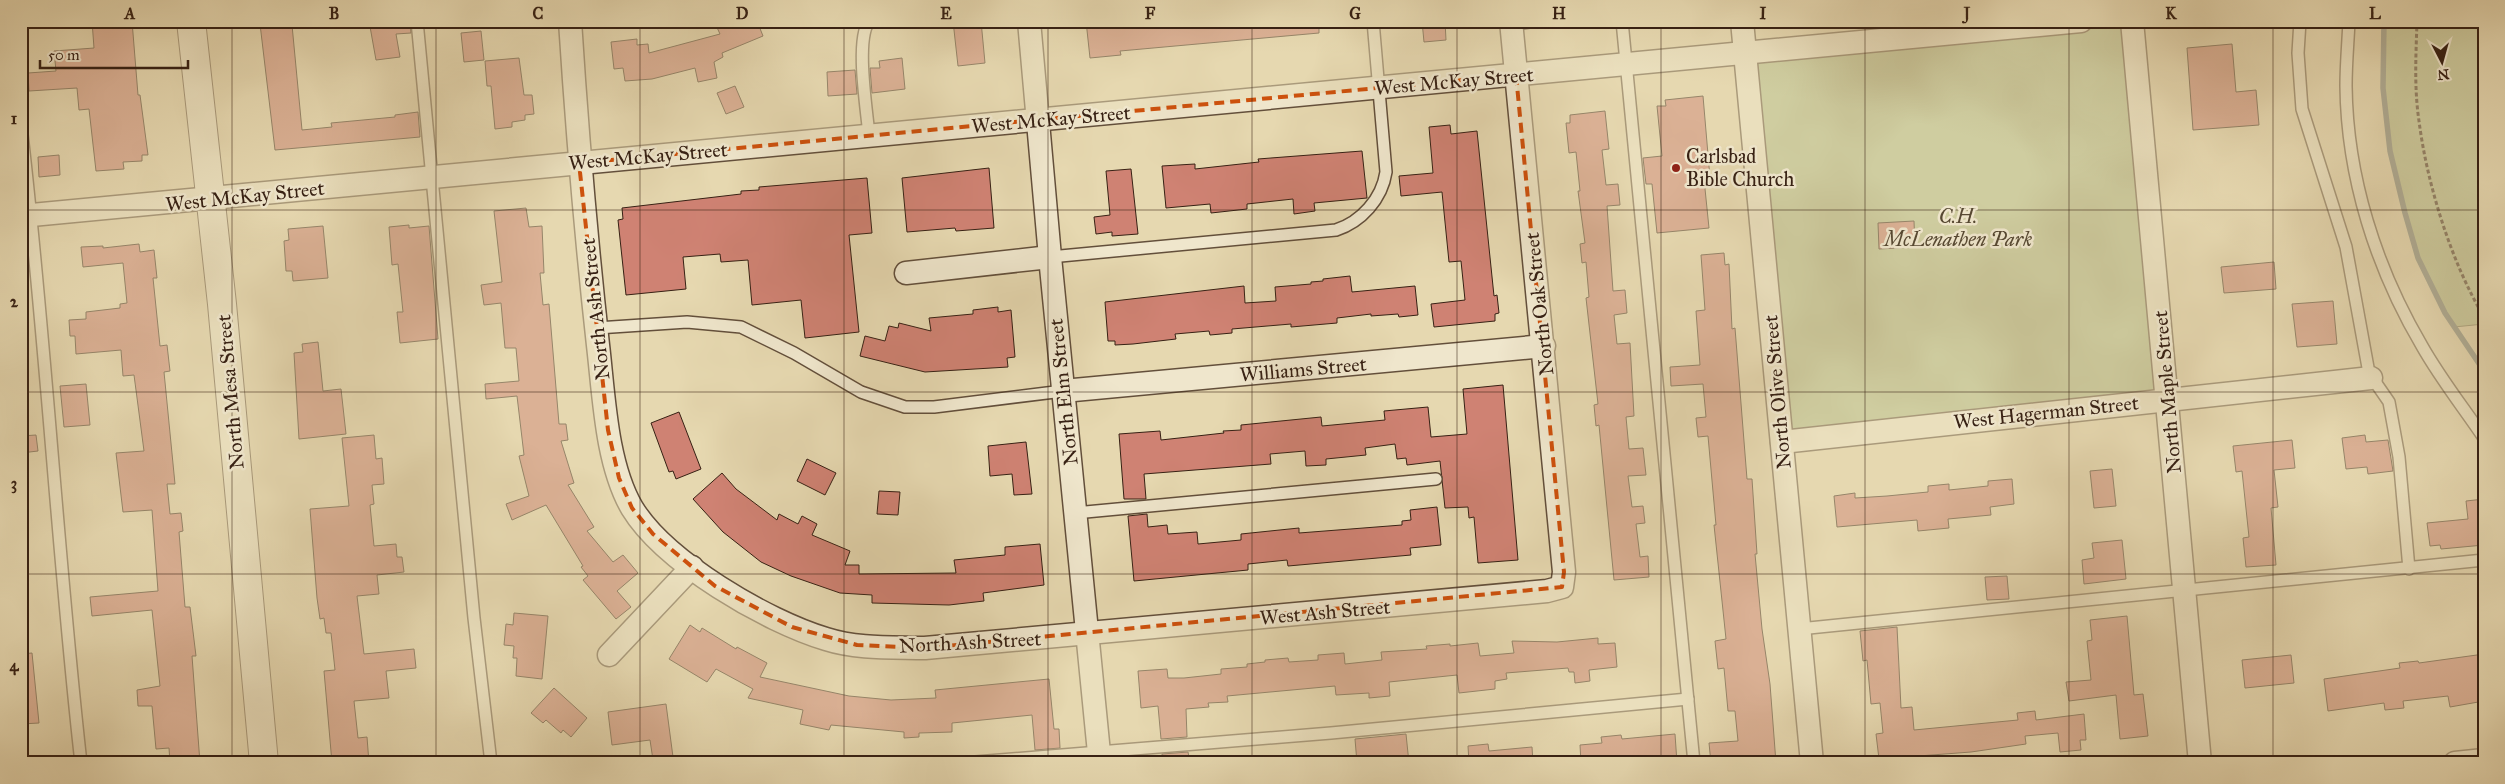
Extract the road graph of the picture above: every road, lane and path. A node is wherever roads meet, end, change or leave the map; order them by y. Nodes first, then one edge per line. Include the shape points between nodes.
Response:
1 (191, 21) edge
2 (417, 21) edge
3 (570, 21) edge
4 (869, 21) edge
5 (1029, 21) edge
6 (1372, 21) edge
7 (1535, 21) edge
8 (1622, 21) edge
9 (1742, 21) edge
10 (2081, 21) edge
11 (2132, 21) edge
12 (2300, 21) edge
13 (2349, 21) edge
14 (2417, 21) edge
15 (1512, 23) edge
16 (1746, 54) junction
17 (1626, 65) junction
18 (1516, 75) junction
19 (1378, 88) junction
20 (1038, 121) junction
21 (21, 126) edge
22 (870, 136) junction
23 (579, 163) junction
24 (433, 176) junction
25 (209, 200) junction
26 (26, 216) edge
27 (1050, 257) junction
28 (906, 273) dead end
29 (2484, 316) edge
30 (596, 328) junction
31 (1544, 346) junction
32 (2371, 378) junction
33 (1063, 392) junction
34 (2168, 399) junction
35 (2484, 438) edge
36 (1782, 442) junction
37 (1436, 479) dead end
38 (1075, 513) junction
39 (2484, 560) edge
40 (692, 567) junction
41 (2409, 569) junction
42 (1562, 587) joint
43 (2186, 591) junction
44 (1799, 629) junction
45 (1087, 634) junction
46 (609, 654) dead end
47 (1688, 699) junction
48 (1100, 757) edge
49 (2484, 760) edge
50 (81, 763) edge
51 (264, 763) edge
52 (491, 763) edge
53 (963, 763) edge
54 (1694, 763) edge
55 (1812, 763) edge
56 (2200, 763) edge
57 (2455, 763) edge

1 - 25 street, North Mesa Street
2 - 24 lane
3 - 23 street, North Ash Street
4 - 22 lane via 864,29 862,49
5 - 20 street, North Elm Street
6 - 19 lane
7 - 15 lane
8 - 17 lane
9 - 16 street, North Olive Street
10 - 16 street, West McKay Street
11 - 34 street, North Maple Street
12 - 32 lane via 2298,53 2302,109 2346,248 2356,314
13 - 35 lane via 2346,86 2351,147 2363,210 2391,287 2418,338
14 - 29 path via 2415,68 2419,121 2427,165 2457,266
15 - 18 street, North Oak Street
16 - 17 street, West McKay Street
16 - 36 street, North Olive Street
17 - 18 street, West McKay Street
17 - 47 lane
18 - 19 street, West McKay Street
18 - 31 street, North Oak Street
19 - 20 street, West McKay Street
19 - 27 lane via 1386,172 1384,184 1362,216 1349,226 1336,230
20 - 22 street, West McKay Street
20 - 27 street, North Elm Street
21 - 26 lane
22 - 23 street, West McKay Street
23 - 24 street, West McKay Street
23 - 30 street, North Ash Street
24 - 25 street, West McKay Street
24 - 52 lane via 474,618
25 - 26 street, West McKay Street
25 - 51 street, North Mesa Street via 222,304
26 - 50 lane
27 - 28 street
27 - 33 street, North Elm Street
30 - 33 lane via 687,322 741,328 861,392 905,407 934,407
30 - 40 street, North Ash Street via 608,430 620,478 632,508 653,534
31 - 33 street, Williams Street
31 - 42 street, North Oak Street via 1564,572
32 - 34 street, West Hagerman Street
32 - 41 lane via 2389,402 2399,457
33 - 38 street, North Elm Street
34 - 36 street, West Hagerman Street
34 - 43 street, North Maple Street
36 - 44 street, North Olive Street
37 - 38 lane
38 - 45 street, North Elm Street
39 - 41 lane
40 - 45 street, North Ash Street via 716,586 792,627 827,640 857,645 926,648
40 - 46 street
41 - 43 lane
42 - 45 street, West Ash Street via 1537,592
43 - 44 lane
43 - 56 street, North Maple Street
44 - 55 street, North Olive Street
45 - 48 street, North Elm Street
47 - 48 lane
47 - 54 lane
48 - 53 lane
49 - 57 street

